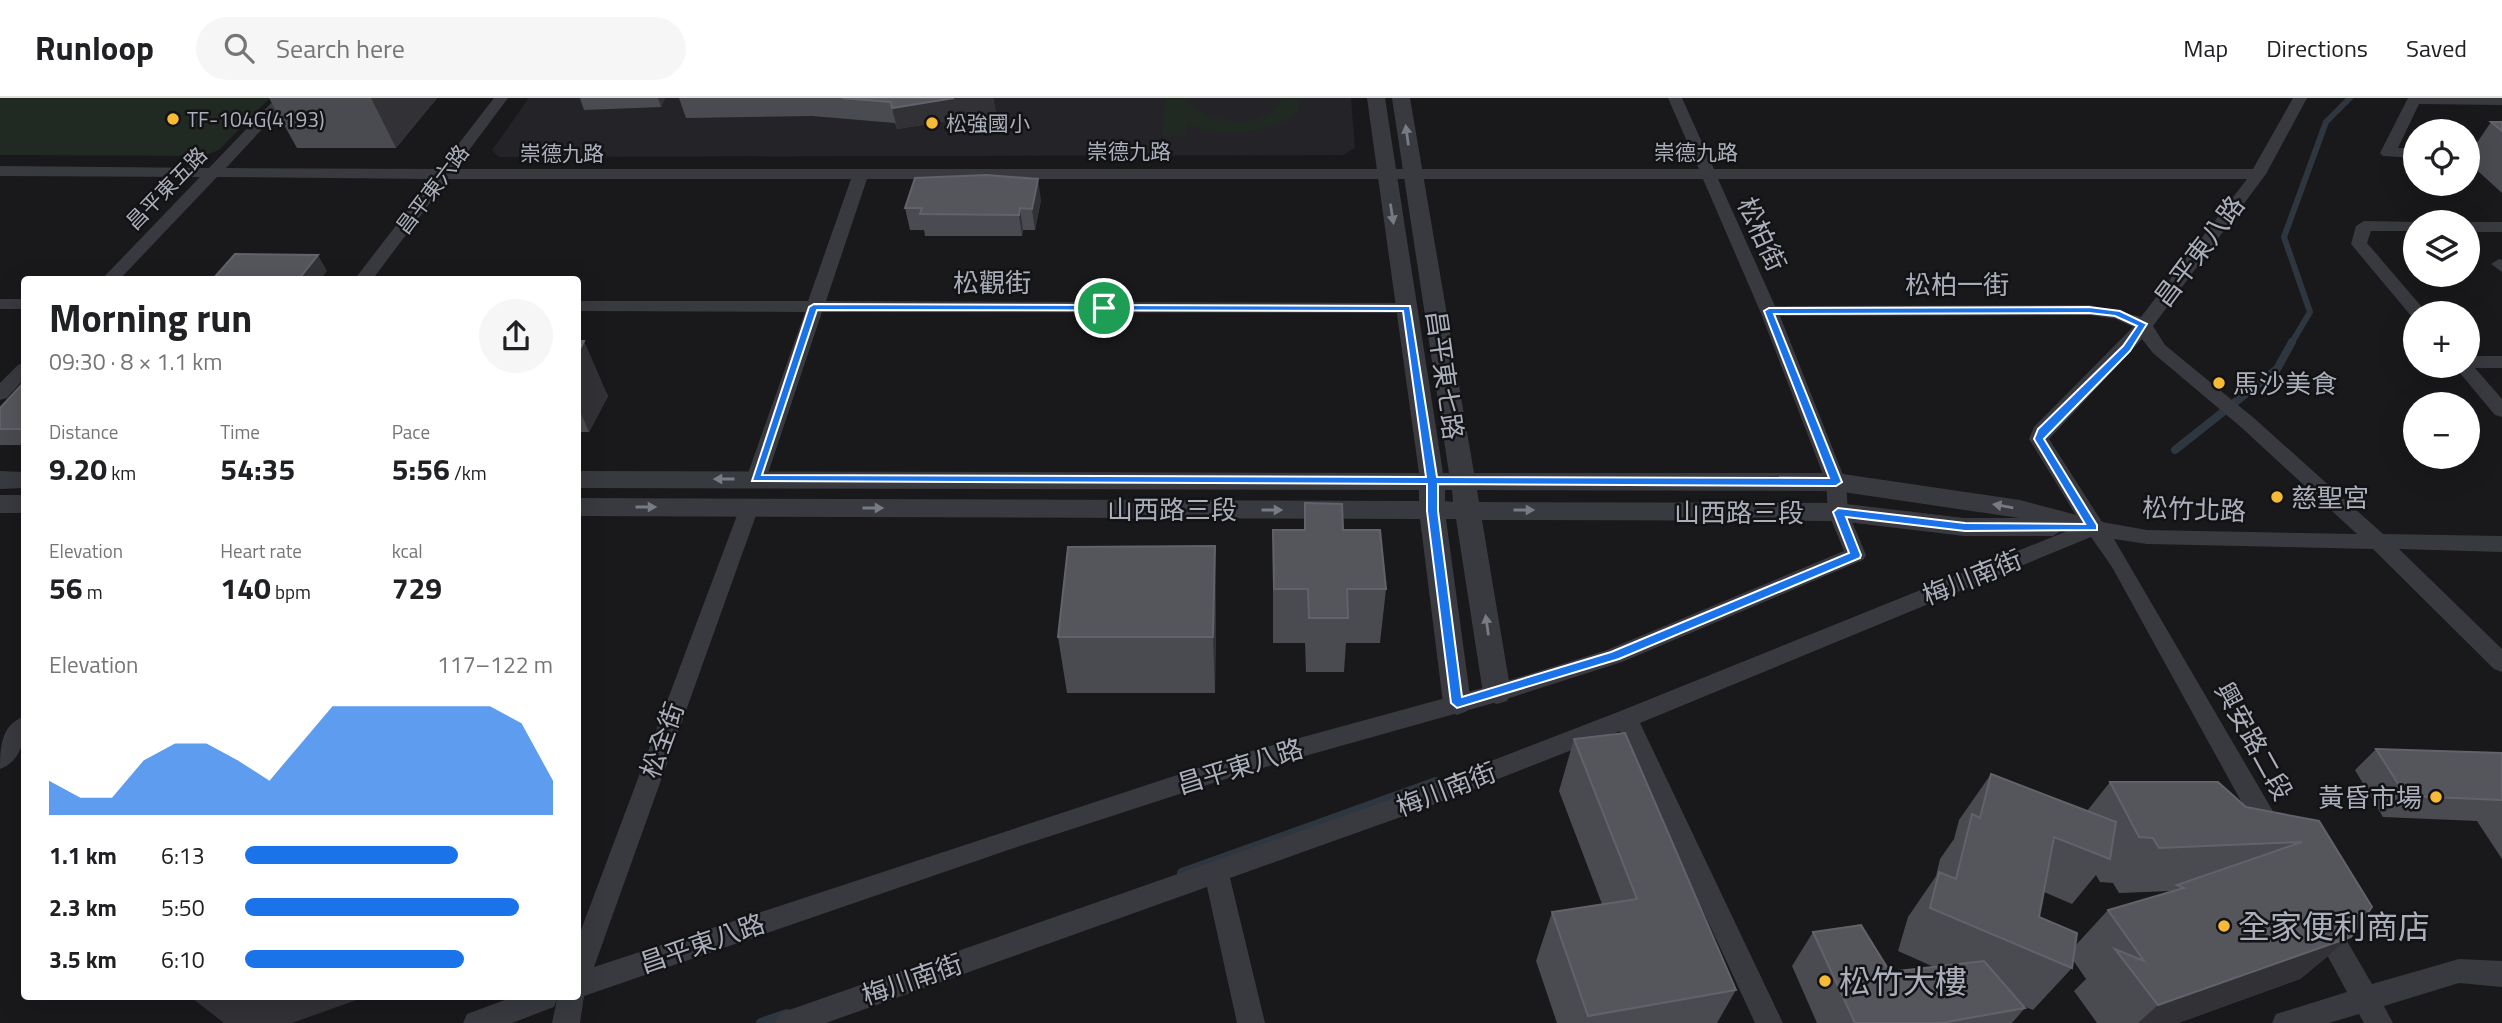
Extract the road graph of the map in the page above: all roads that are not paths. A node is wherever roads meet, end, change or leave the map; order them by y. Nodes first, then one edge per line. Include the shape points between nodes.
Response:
1 (284, 98) edge
2 (501, 98) edge
3 (1376, 98) edge
4 (1401, 98) edge
5 (1675, 98) edge
6 (2300, 98) edge
7 (2415, 99) edge
8 (2502, 101) edge
9 (2405, 119) edge
10 (2403, 123) edge
11 (2403, 153) edge
12 (0, 171) edge
13 (212, 172) junction
14 (860, 173) junction
15 (1385, 173) junction
16 (1412, 173) junction
17 (1706, 173) junction
18 (444, 174) junction
19 (2258, 174) junction
20 (2403, 226) edge
21 (2480, 227) edge
22 (2502, 227) edge
23 (114, 276) edge
24 (366, 276) edge
25 (2408, 301) edge
26 (0, 304) edge
27 (21, 304) edge
28 (581, 306) edge
29 (814, 307) junction
30 (1407, 308) junction
31 (1769, 311) junction
32 (2143, 324) junction
33 (2480, 362) edge
34 (2502, 362) edge
35 (21, 372) edge
36 (2473, 378) edge
37 (0, 394) edge
38 (2502, 411) edge
39 (756, 479) junction
40 (0, 480) edge
41 (21, 480) edge
42 (581, 480) edge
43 (1432, 480) junction
44 (1464, 481) junction
45 (1836, 482) junction
46 (0, 504) edge
47 (21, 504) edge
48 (581, 507) edge
49 (749, 507) junction
50 (1469, 510) junction
51 (1432, 511) junction
52 (1838, 512) junction
53 (2094, 528) junction
54 (2378, 541) junction
55 (2502, 544) edge
56 (2502, 663) edge
57 (1497, 692) junction
58 (1457, 703) junction
59 (1626, 719) junction
60 (21, 730) edge
61 (0, 759) edge
62 (2281, 849) edge
63 (1216, 872) junction
64 (2314, 908) edge
65 (581, 966) edge
66 (2502, 974) edge
67 (581, 984) edge
68 (539, 1000) edge
69 (571, 1000) edge
70 (2373, 1012) edge
71 (821, 1017) edge
72 (477, 1023) edge
73 (566, 1023) edge
74 (789, 1023) edge
75 (1251, 1023) edge
76 (1769, 1023) edge
77 (2286, 1023) edge

1 - 13 street, 昌平東五路
2 - 18 street, 昌平東六路
3 - 15 street, 昌平東七路
16 -> 4 street, 昌平東七路
5 - 17 street, 松柏街
6 - 19 street, 昌平東八路
7 - 8 street
7 - 9 street
10 - 11 street via 2388,153
12 - 13 street, 崇德九路
13 - 18 street, 崇德九路
13 - 23 street, 昌平東五路
14 - 15 street, 崇德九路
14 - 18 street, 崇德九路
14 - 29 street
15 - 16 street, 崇德九路
15 -> 30 street, 昌平東七路
16 - 17 street, 崇德九路
16 - 44 street, 昌平東七路
17 - 19 street, 崇德九路
17 - 31 street, 松柏街
18 - 24 street, 昌平東六路
19 - 32 street, 昌平東八路
20 - 25 street via 2364,226 2359,244
21 - 22 street
26 - 27 street
28 - 29 street, 松觀街
29 - 30 street, 松觀街
29 - 39 street
30 - 43 street, 昌平東七路
31 - 32 street, 松柏一街 via 2089,310 2117,313
31 - 45 street, 松柏街
32 - 53 street, 昌平東八路 via 2039,439
32 - 54 street via 2156,347 2245,419
33 - 34 street
35 - 37 street
36 - 38 street
39 -> 42 street, 山西路三段
39 - 43 street, 山西路三段
40 - 41 street
43 - 44 street, 山西路三段
43 - 51 street, 昌平東七路
44 - 45 street, 山西路三段
44 - 50 street, 昌平東七路
45 - 52 street, 松柏街
53 -> 45 street, 山西路三段 via 2020,509
46 - 47 street
48 -> 49 street, 山西路三段
49 -> 51 street, 山西路三段
49 - 65 street, 松全街
50 - 51 street, 山西路三段
50 -> 52 street, 山西路三段
57 -> 50 street, 昌平東七路
51 - 58 street, 昌平東七路
52 - 53 street, 山西路三段 via 1965,527
52 - 57 street, 昌平東八路 via 1856,555 1614,656
53 - 54 street, 松竹北路 via 2147,537
53 - 59 street, 梅川南街
53 - 62 street, 興安路二段 via 2120,562
54 - 55 street, 松竹北路
54 - 56 street
57 - 58 street, 昌平東八路
58 - 67 street, 昌平東八路 via 1241,764
59 - 63 street, 梅川南街 via 1403,806
59 - 76 street
60 - 61 street
63 - 71 street, 梅川南街
63 - 75 street
64 - 70 street
66 - 70 street via 2459,971
68 - 72 street
69 - 73 street
70 - 77 street
71 - 74 street, 梅川南街

